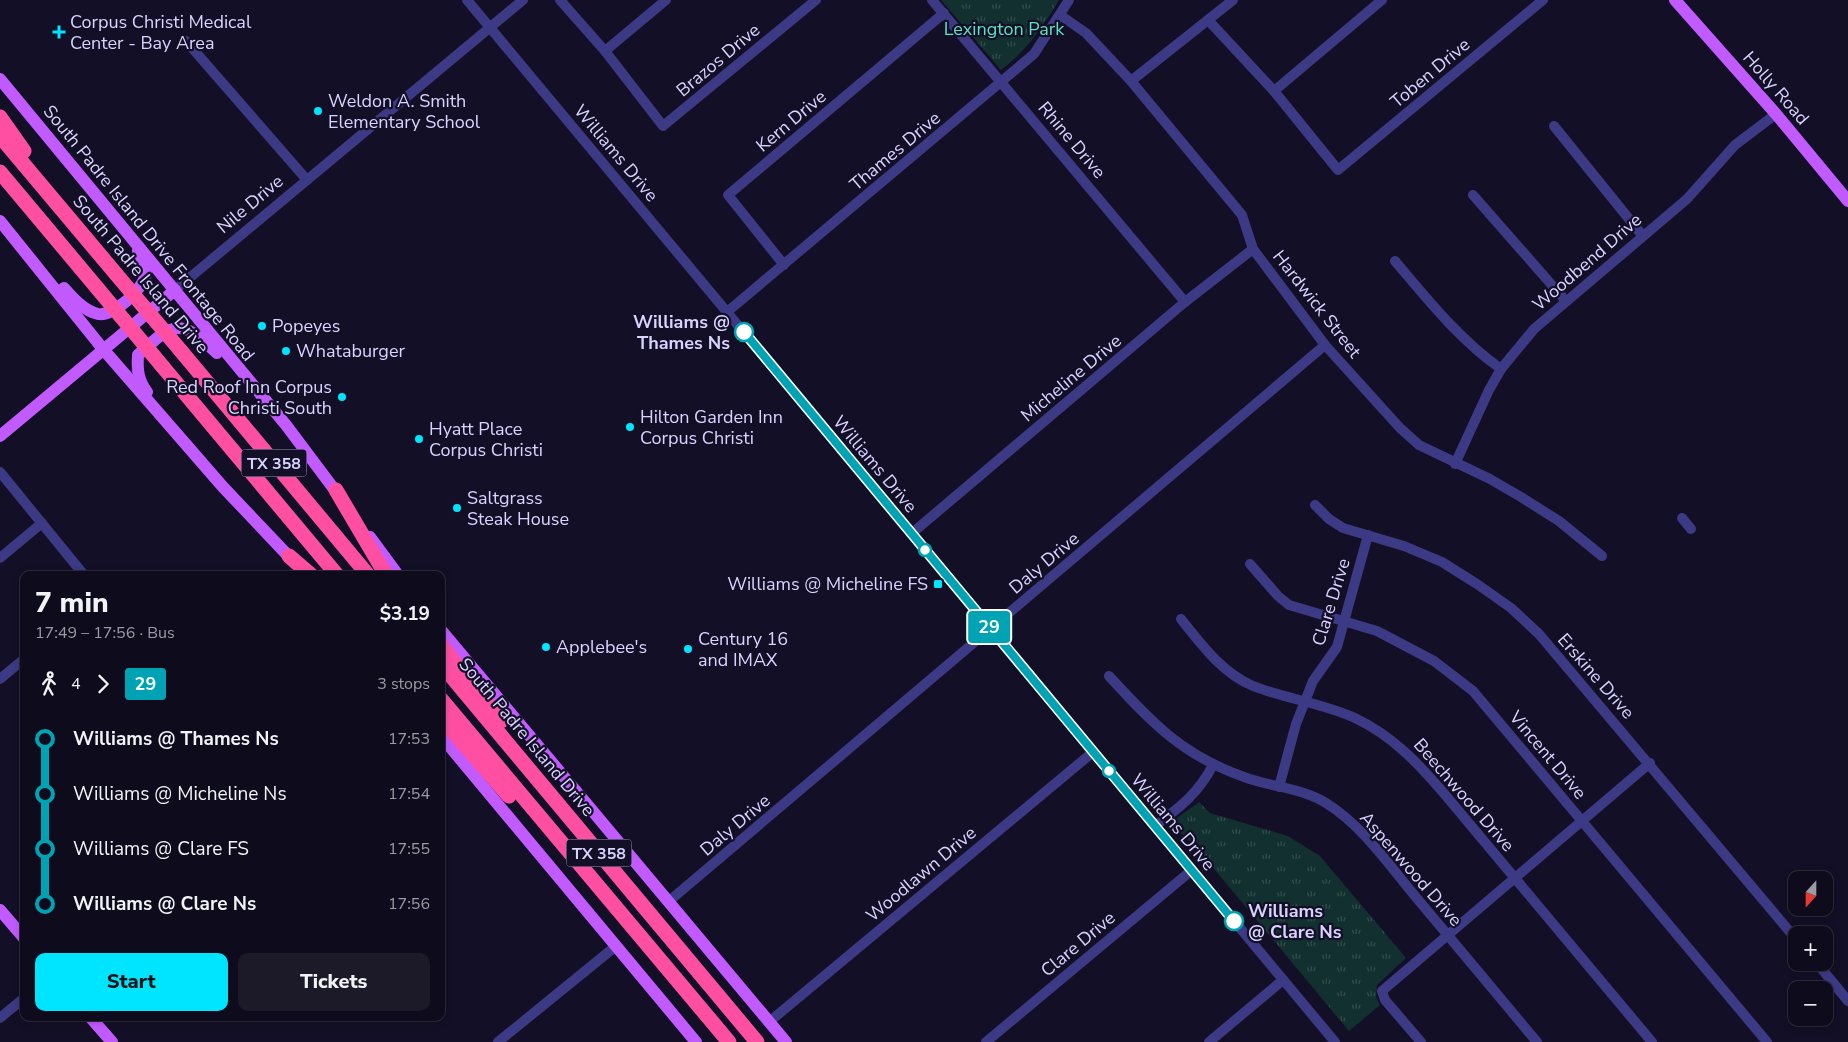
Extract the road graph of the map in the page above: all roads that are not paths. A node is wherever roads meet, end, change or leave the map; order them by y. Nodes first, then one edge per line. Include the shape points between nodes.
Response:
1 (467, 0) edge
2 (523, 0) edge
3 (560, 0) edge
4 (666, 0) edge
5 (816, 0) edge
6 (932, 0) edge
7 (1069, 0) edge
8 (1233, 0) edge
9 (1382, 0) edge
10 (1543, 0) edge
11 (1675, 0) edge
12 (944, 13) junction
13 (1060, 15) junction
14 (1209, 21) junction
15 (490, 27) junction
16 (186, 41) dead end
17 (605, 52) junction
18 (0, 78) edge
19 (1003, 82) junction
20 (1131, 82) junction
21 (1274, 91) junction
22 (1776, 114) junction
23 (0, 117) edge
24 (1554, 126) dead end
25 (0, 136) edge
26 (0, 172) edge
27 (307, 180) junction
28 (0, 186) edge
29 (49, 194) junction
30 (1473, 195) dead end
31 (1848, 201) edge
32 (0, 221) edge
33 (128, 232) junction
34 (9, 233) junction
35 (1642, 235) junction
36 (1253, 249) junction
37 (1395, 260) dead end
38 (784, 265) junction
39 (98, 290) junction
40 (175, 290) junction
41 (1565, 300) junction
42 (1185, 302) junction
43 (727, 312) junction
44 (1325, 345) junction
45 (103, 349) junction
46 (1501, 369) junction
47 (245, 378) junction
48 (171, 428) junction
49 (0, 436) edge
50 (1456, 464) junction
51 (0, 472) edge
52 (336, 490) junction
53 (1316, 505) dead end
54 (1682, 518) dead end
55 (42, 523) junction
56 (1691, 529) dead end
57 (912, 534) junction
58 (1368, 535) junction
59 (290, 556) junction
60 (1602, 556) dead end
61 (0, 558) edge
62 (1250, 564) dead end
63 (81, 571) edge
64 (302, 571) edge
65 (307, 571) edge
66 (334, 571) edge
67 (365, 571) edge
68 (384, 571) edge
69 (395, 571) edge
70 (1181, 618) dead end
71 (1346, 620) junction
72 (991, 629) junction
73 (445, 635) edge
74 (445, 649) edge
75 (20, 662) edge
76 (445, 669) edge
77 (1109, 676) dead end
78 (0, 679) edge
79 (1305, 702) junction
80 (445, 704) edge
81 (445, 723) edge
82 (445, 741) edge
83 (1093, 752) junction
84 (1650, 763) junction
85 (1213, 765) junction
86 (1279, 787) junction
87 (563, 810) junction
88 (1582, 821) junction
89 (1155, 826) junction
90 (1192, 870) junction
91 (1514, 877) junction
92 (597, 886) junction
93 (668, 902) junction
94 (0, 910) edge
95 (1788, 929) edge
96 (20, 933) edge
97 (1446, 934) junction
98 (616, 946) junction
99 (1823, 971) edge
100 (1283, 980) junction
101 (20, 1001) edge
102 (1848, 1001) edge
103 (0, 1018) edge
104 (94, 1021) edge
105 (769, 1022) junction
106 (112, 1042) edge
107 (498, 1042) edge
108 (696, 1042) edge
109 (729, 1042) edge
110 (757, 1042) edge
111 (786, 1042) edge
112 (986, 1042) edge
113 (1209, 1042) edge
114 (1335, 1042) edge
115 (1421, 1042) edge
116 (1537, 1042) edge
117 (1652, 1042) edge
118 (1767, 1042) edge

1 - 15 street, Williams Drive
2 - 15 street, Nile Drive
3 - 17 street
4 - 17 street
5 - 17 street, Brazos Drive via 664,126
6 - 12 street, Rhine Drive
7 - 13 street, Thames Drive
8 - 14 street
9 - 21 street
10 - 21 street, Toben Drive via 1338,170
11 - 22 main road, Holly Road
12 - 19 street, Rhine Drive
12 - 38 street, Kern Drive via 728,196
13 - 19 street, Thames Drive via 1034,54
13 - 20 street, Hardwick Street via 1086,32
14 - 20 street
14 - 21 street
15 - 27 street, Nile Drive
15 - 43 street, Williams Drive
16 - 27 street
18 - 33 main road, South Padre Island Drive Frontage Road
19 - 38 street, Thames Drive
19 - 42 street, Rhine Drive
20 - 36 street, Hardwick Street via 1242,215
22 - 31 main road, Holly Road
22 - 35 street, Woodbend Drive via 1735,145 1687,199
23 - 29 highway via 28,156
24 - 35 street
25 - 29 highway, South Padre Island Drive / TX 358
26 - 39 highway, TX 358
27 - 40 street, Nile Drive
28 - 39 highway
29 - 67 highway, South Padre Island Drive / TX 358, bridge
30 - 41 street
32 - 34 main road
33 - 34 main road via 146,272 142,285 121,306 106,314 97,314 81,306
33 - 40 main road, South Padre Island Drive Frontage Road
34 - 45 main road
35 - 41 street, Woodbend Drive
36 - 42 street, Micheline Drive
36 - 44 street, Hardwick Street
37 - 46 street via 1449,326
38 - 43 street, Thames Drive
39 - 66 highway, TX 358, bridge
40 - 45 main road, Nile Drive
40 - 47 main road, South Padre Island Drive Frontage Road
41 - 46 street, Woodbend Drive via 1534,329
42 - 57 street, Micheline Drive
43 - 57 street, Williams Drive
44 - 50 street, Hardwick Street via 1400,428 1419,445
44 - 72 street, Daly Drive
45 - 48 main road
45 - 49 main road, Nile Drive
46 - 50 street, Woodbend Drive
47 - 48 main road via 198,336 177,326 170,329 138,355 137,368 140,383
47 - 52 main road, South Padre Island Drive Frontage Road
48 - 59 main road
50 - 60 street, Hardwick Street via 1521,497
51 - 55 street
52 - 68 highway
52 - 69 main road, South Padre Island Drive Frontage Road
53 - 58 street, Erskine Drive via 1343,528
54 - 56 street
55 - 61 street
55 - 63 street
57 - 72 street, Williams Drive
58 - 71 street, Clare Drive
58 - 84 street, Erskine Drive via 1442,562 1511,608 1539,634
59 - 64 main road
59 - 65 highway
62 - 71 street, Vincent Drive via 1289,605
70 - 79 street, Beechwood Drive via 1205,649 1226,669 1251,685
71 - 79 street, Clare Drive via 1337,647 1313,681
71 - 88 street, Vincent Drive via 1377,630 1406,645 1473,690
72 - 83 street, Williams Drive
72 - 93 street, Daly Drive
73 - 93 main road
74 - 87 highway via 520,745
75 - 78 street
76 - 87 highway, South Padre Island Drive / TX 358
77 - 85 street, Aspenwood Drive via 1172,740
79 - 86 street, Clare Drive
79 - 91 street, Beechwood Drive via 1354,718 1399,746 1420,765
80 - 92 highway, TX 358
81 - 92 highway via 543,835
82 - 98 main road
83 - 89 street, Williams Drive
83 - 105 street, Woodlawn Drive
84 - 88 street
84 - 95 street, Erskine Drive
85 - 86 street, Aspenwood Drive
85 - 89 street via 1194,795
86 - 97 street, Aspenwood Drive via 1305,793 1346,818
87 - 110 highway, South Padre Island Drive / TX 358
88 - 91 street
88 - 118 street, Vincent Drive
89 - 90 street, Williams Drive
90 - 100 street, Williams Drive
90 - 112 street, Clare Drive
91 - 97 street
91 - 117 street, Beechwood Drive
92 - 109 highway, TX 358
93 - 105 main road
94 - 96 main road
97 - 115 street via 1382,990 1385,1000
97 - 116 street, Aspenwood Drive
98 - 107 street
98 - 108 main road
99 - 102 street
100 - 113 street
100 - 114 street, Williams Drive
101 - 103 street
104 - 106 main road
105 - 111 main road

